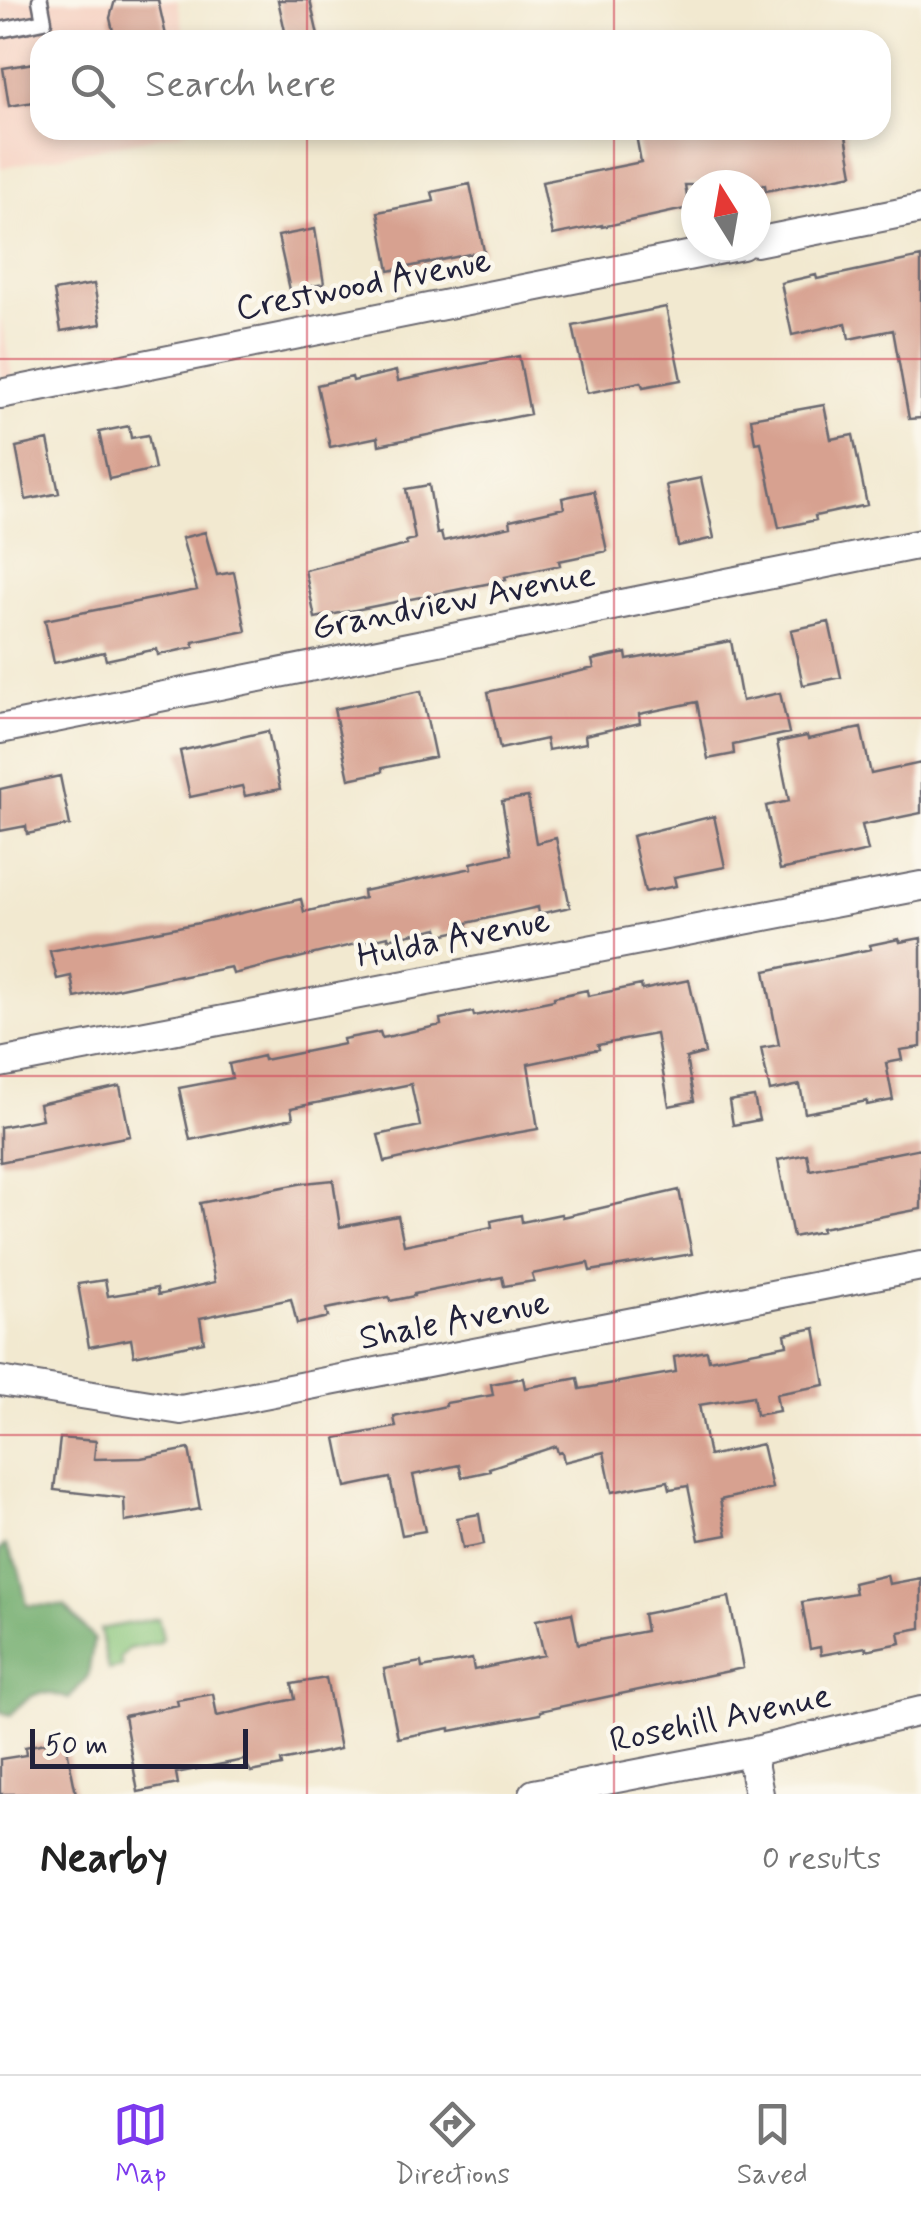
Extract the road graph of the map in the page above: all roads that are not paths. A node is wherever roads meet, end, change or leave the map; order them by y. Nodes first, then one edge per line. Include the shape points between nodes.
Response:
1 (40, 0) edge
2 (0, 30) edge
3 (921, 209) edge
4 (771, 239) edge
5 (681, 257) edge
6 (0, 394) edge
7 (921, 544) edge
8 (0, 730) edge
9 (921, 886) edge
10 (0, 1062) edge
11 (921, 1266) edge
12 (0, 1381) edge
13 (921, 1711) edge
14 (750, 1752) junction
15 (534, 1794) edge
16 (759, 1794) edge

1 - 2 lane via 44,21
3 - 4 street
5 - 6 street, Crestwood Avenue
7 - 8 street, Grandview Avenue
9 - 10 street, Hulda Avenue
11 - 12 street, Shale Avenue via 181,1410
13 - 14 street, Rosehill Avenue
14 - 15 street, Rosehill Avenue
14 - 16 street

